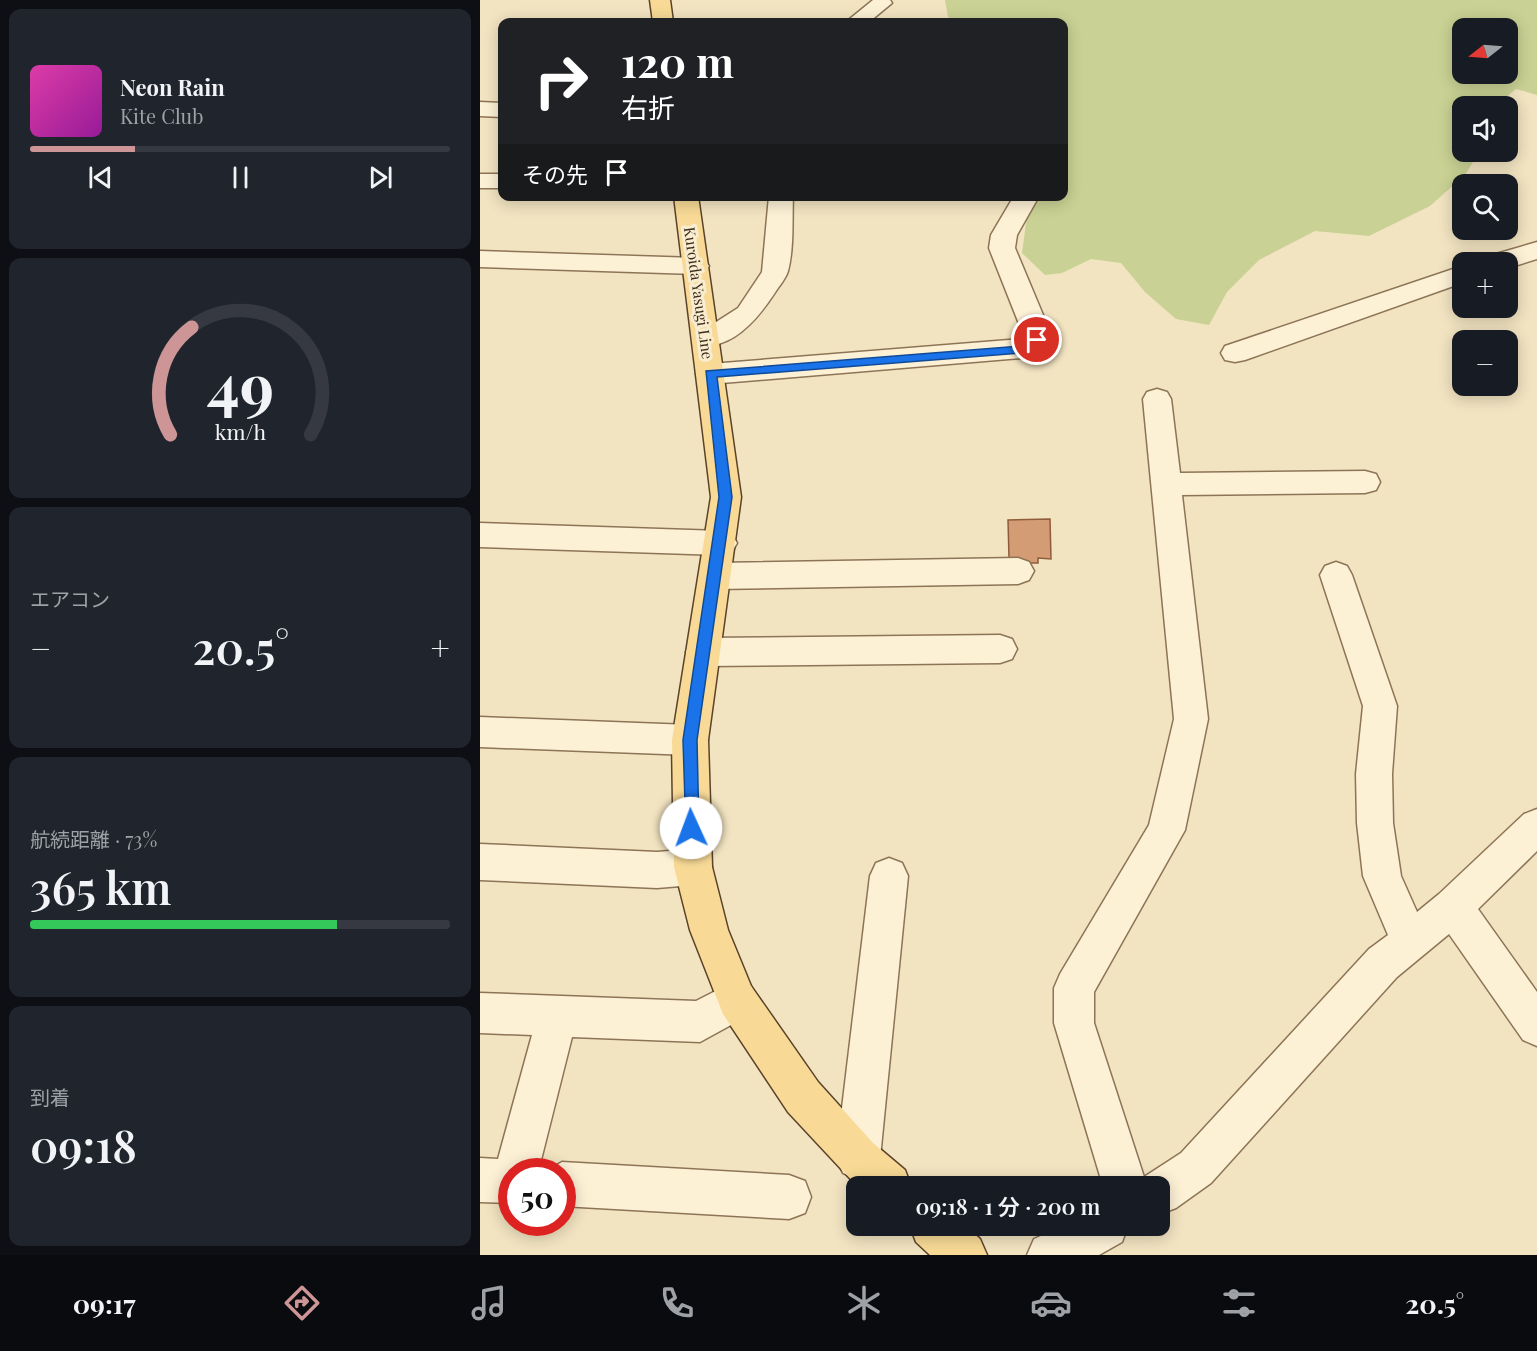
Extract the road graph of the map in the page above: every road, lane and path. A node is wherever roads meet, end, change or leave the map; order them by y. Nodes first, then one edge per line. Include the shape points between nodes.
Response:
1 (660, 0) edge
2 (882, 3) dead end
3 (662, 18) edge
4 (861, 18) edge
5 (480, 109) edge
6 (498, 110) edge
7 (480, 181) edge
8 (498, 182) edge
9 (687, 201) edge
10 (781, 201) edge
11 (1024, 201) edge
12 (1537, 250) edge
13 (1518, 256) edge
14 (480, 259) edge
15 (696, 266) junction
16 (1452, 277) edge
17 (706, 337) junction
18 (1235, 353) dead end
19 (711, 374) junction
20 (1157, 399) dead end
21 (1365, 482) dead end
22 (1167, 484) junction
23 (480, 535) edge
24 (718, 560) junction
25 (1018, 572) dead end
26 (1336, 575) dead end
27 (1000, 649) dead end
28 (703, 652) junction
29 (480, 732) edge
30 (690, 740) junction
31 (1537, 826) edge
32 (480, 862) edge
33 (693, 867) junction
34 (889, 876) dead end
35 (1453, 908) junction
36 (1412, 941) junction
37 (737, 1000) junction
38 (480, 1013) edge
39 (557, 1017) junction
40 (1537, 1026) edge
41 (520, 1158) edge
42 (858, 1158) junction
43 (878, 1176) edge
44 (1122, 1176) edge
45 (480, 1180) edge
46 (498, 1181) edge
47 (576, 1185) edge
48 (1170, 1185) edge
49 (789, 1197) dead end
50 (943, 1236) edge
51 (1089, 1236) edge
52 (964, 1255) edge
53 (1050, 1255) edge

1 - 3 main road
2 - 4 street
5 - 6 street
7 - 8 street
9 - 15 main road, Kuroida Yasugi Line
10 - 17 street via 775,272 747,314
11 - 19 street via 1004,235 1002,248 1036,334 1035,345
12 - 13 street
14 - 15 street
15 - 17 main road, Kuroida Yasugi Line
16 - 18 street
17 - 19 main road, Kuroida Yasugi Line
19 - 24 main road, Kuroida Yasugi Line via 726,497
20 - 22 street
21 - 22 street
22 - 44 street via 1191,719 1166,830 1074,988 1074,1023
23 - 24 street
24 - 25 street
24 - 28 main road, Kuroida Yasugi Line
26 - 36 street via 1380,706 1374,774 1380,855 1387,888
27 - 28 street
28 - 30 main road, Kuroida Yasugi Line
29 - 30 street
30 - 33 main road, Kuroida Yasugi Line
31 - 35 street
32 - 33 street via 657,870
33 - 37 main road, Kuroida Yasugi Line via 709,930
34 - 42 street
35 - 36 street
35 - 40 street
36 - 48 street via 1383,963 1196,1168
37 - 39 street via 700,1022
37 - 42 main road, Kuroida Yasugi Line via 802,1097
38 - 39 street
39 - 41 street
42 - 43 main road, Kuroida Yasugi Line
45 - 46 street
47 - 49 street
50 - 52 main road
51 - 53 street

